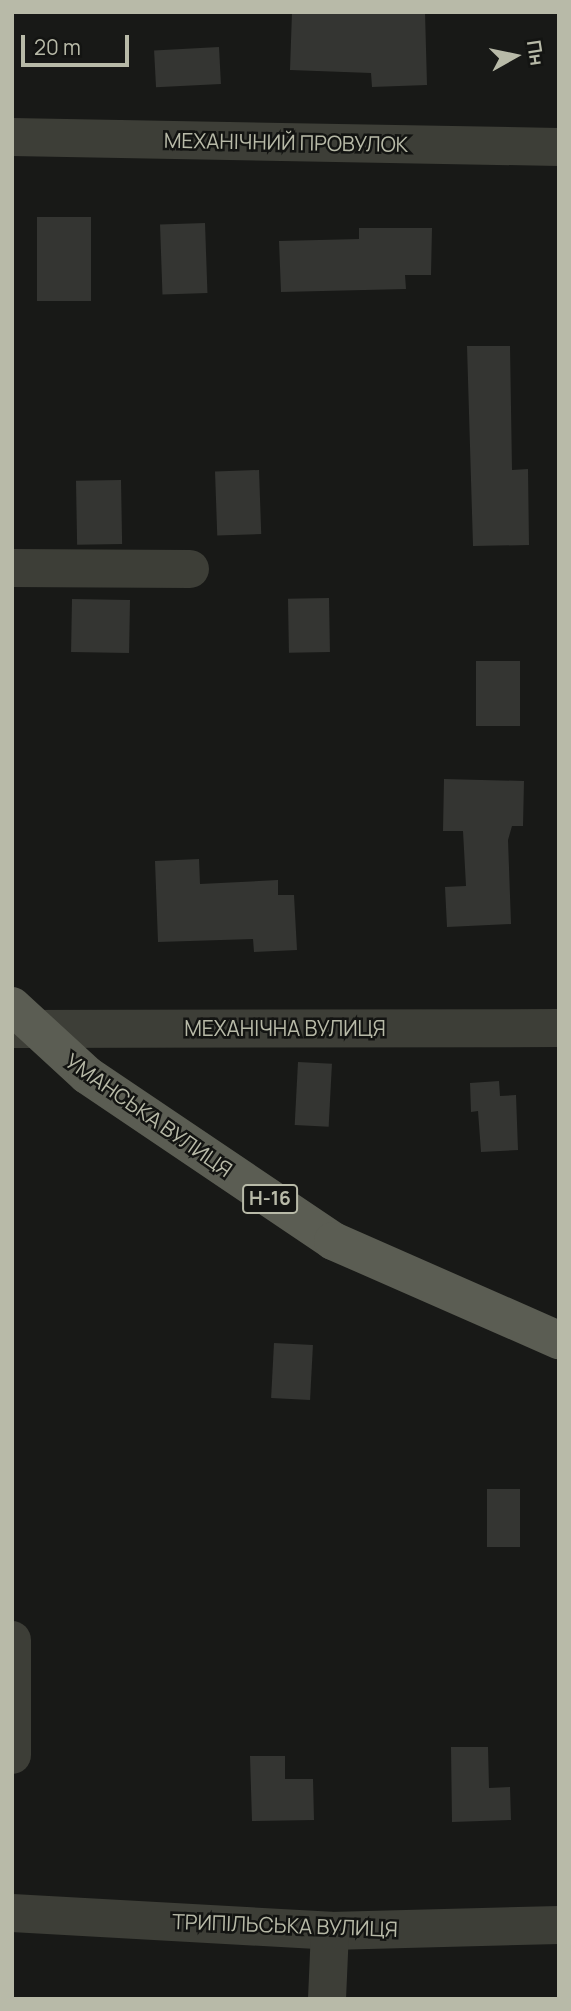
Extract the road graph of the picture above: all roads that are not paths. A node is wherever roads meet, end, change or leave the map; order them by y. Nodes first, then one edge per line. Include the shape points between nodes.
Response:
1 (12, 136) edge
2 (559, 147) edge
3 (12, 568) edge
4 (190, 569) dead end
5 (19, 1021) edge
6 (559, 1028) edge
7 (559, 1340) edge
8 (12, 1640) edge
9 (12, 1755) edge
10 (12, 1913) edge
11 (559, 1925) edge
12 (330, 1931) junction
13 (327, 1999) edge

1 - 2 street, МЕХАНІЧНИЙ ПРОВУЛОК
3 - 4 street
5 - 6 street, МЕХАНІЧНА ВУЛИЦЯ
5 - 7 main road, УМАНСЬКА ВУЛИЦЯ / Н-16 via 87,1075 333,1241
8 - 9 street
10 - 12 street, ТРИПІЛЬСЬКА ВУЛИЦЯ
11 - 12 street, ТРИПІЛЬСЬКА ВУЛИЦЯ
12 - 13 street

